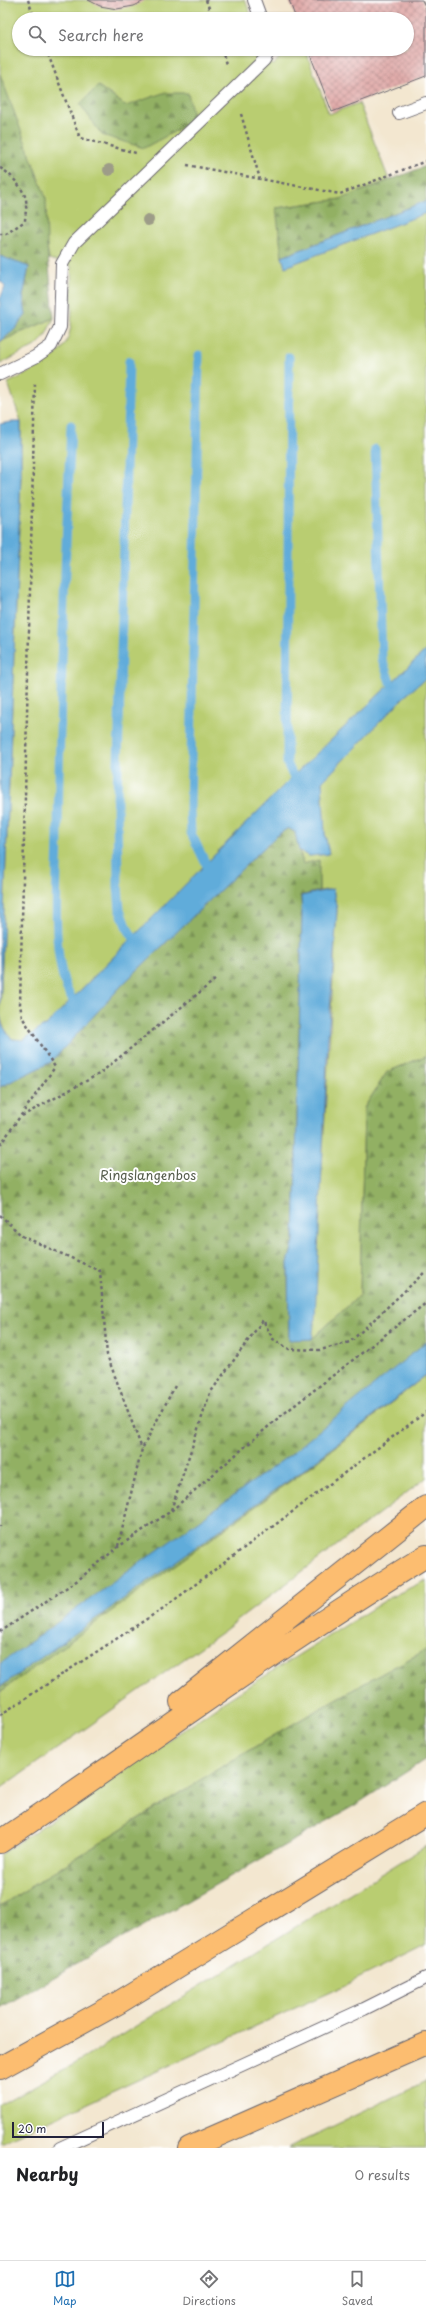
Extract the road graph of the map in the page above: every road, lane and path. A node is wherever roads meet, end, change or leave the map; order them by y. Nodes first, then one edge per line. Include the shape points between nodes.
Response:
1 (28, 0) edge
2 (206, 0) edge
3 (254, 0) edge
4 (32, 12) edge
5 (210, 12) edge
6 (258, 12) edge
7 (49, 56) edge
8 (265, 56) edge
9 (426, 103) edge
10 (399, 113) dead end
11 (160, 160) junction
12 (426, 161) edge
13 (0, 168) edge
14 (0, 234) edge
15 (35, 357) junction
16 (0, 374) edge
17 (216, 979) dead end
18 (20, 1117) junction
19 (0, 1144) edge
20 (0, 1215) edge
21 (426, 1271) edge
22 (426, 1303) edge
23 (176, 1384) dead end
24 (426, 1412) edge
25 (142, 1449) junction
26 (426, 1507) edge
27 (171, 1511) junction
28 (118, 1547) junction
29 (426, 1556) edge
30 (0, 1632) edge
31 (0, 1715) edge
32 (426, 1814) edge
33 (33, 1820) junction
34 (0, 1842) edge
35 (426, 1978) edge
36 (426, 2044) edge
37 (0, 2068) edge
38 (60, 2148) edge
39 (189, 2148) edge

1 - 4 path
2 - 5 path
3 - 6 lane
7 - 11 path via 80,138
8 - 11 lane
9 - 10 lane
11 - 12 path via 340,194
11 - 15 lane via 74,243 62,264 60,327 51,346
13 - 14 path via 5,170 26,197 25,221 6,234
15 - 16 lane
15 - 18 path via 20,1004 22,1017 55,1067
17 - 18 path via 98,1074
18 - 19 path
20 - 25 path via 22,1236 100,1271 107,1355
21 - 27 path via 350,1342 320,1350 289,1349 273,1339 263,1320 210,1393
22 - 27 path via 277,1419
23 - 25 path
24 - 31 path via 164,1607
25 - 28 path
26 - 33 highway
27 - 28 path
28 - 30 path via 78,1580
29 - 33 highway via 270,1658
32 - 37 highway via 118,2003
33 - 34 highway
35 - 38 lane
36 - 39 highway

